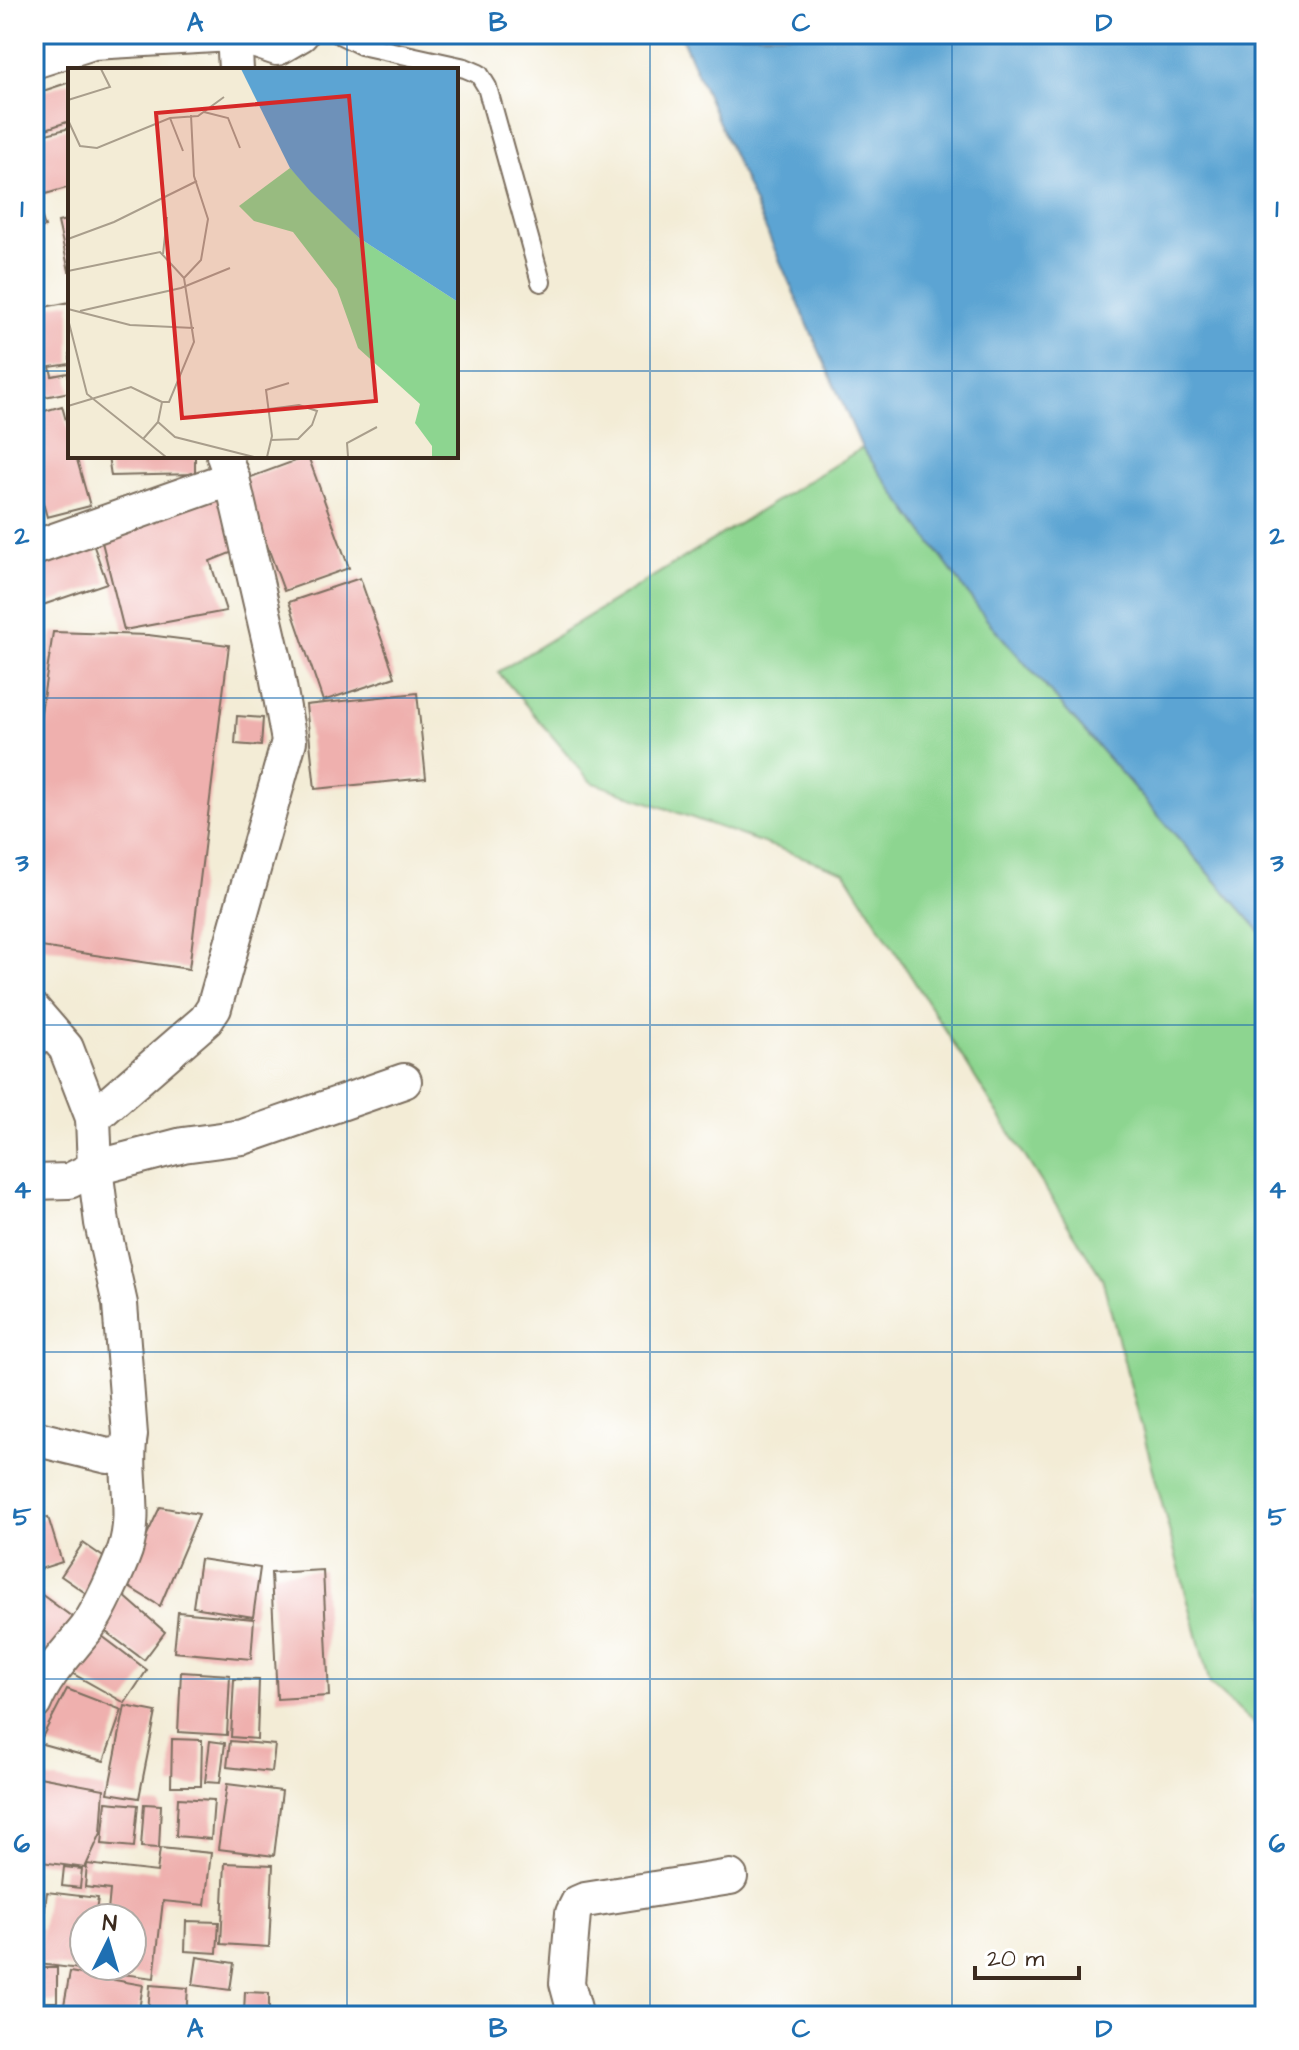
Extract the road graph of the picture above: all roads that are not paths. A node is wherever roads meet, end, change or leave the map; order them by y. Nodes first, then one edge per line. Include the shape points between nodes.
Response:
1 (234, 34) edge
2 (301, 34) edge
3 (339, 34) edge
4 (97, 56) edge
5 (34, 61) edge
6 (236, 68) edge
7 (541, 282) dead end
8 (228, 467) edge
9 (34, 548) edge
10 (34, 1011) edge
11 (404, 1081) dead end
12 (93, 1118) junction
13 (95, 1168) junction
14 (34, 1182) edge
15 (34, 1438) edge
16 (127, 1453) junction
17 (34, 1703) edge
18 (730, 1877) dead end
19 (576, 2016) edge

1 - 2 street via 277,48
1 - 4 street
1 - 6 street
3 - 7 lane via 361,45 479,74
4 - 5 street
8 - 9 street
8 - 12 street via 289,741 214,1008
10 - 12 street via 66,1048
11 - 13 street via 243,1137 183,1145
12 - 13 street
13 - 14 street via 69,1181
13 - 16 street via 120,1304
15 - 16 street via 108,1456
16 - 17 street via 132,1506 124,1553 90,1624
18 - 19 street via 578,1903 567,1983

